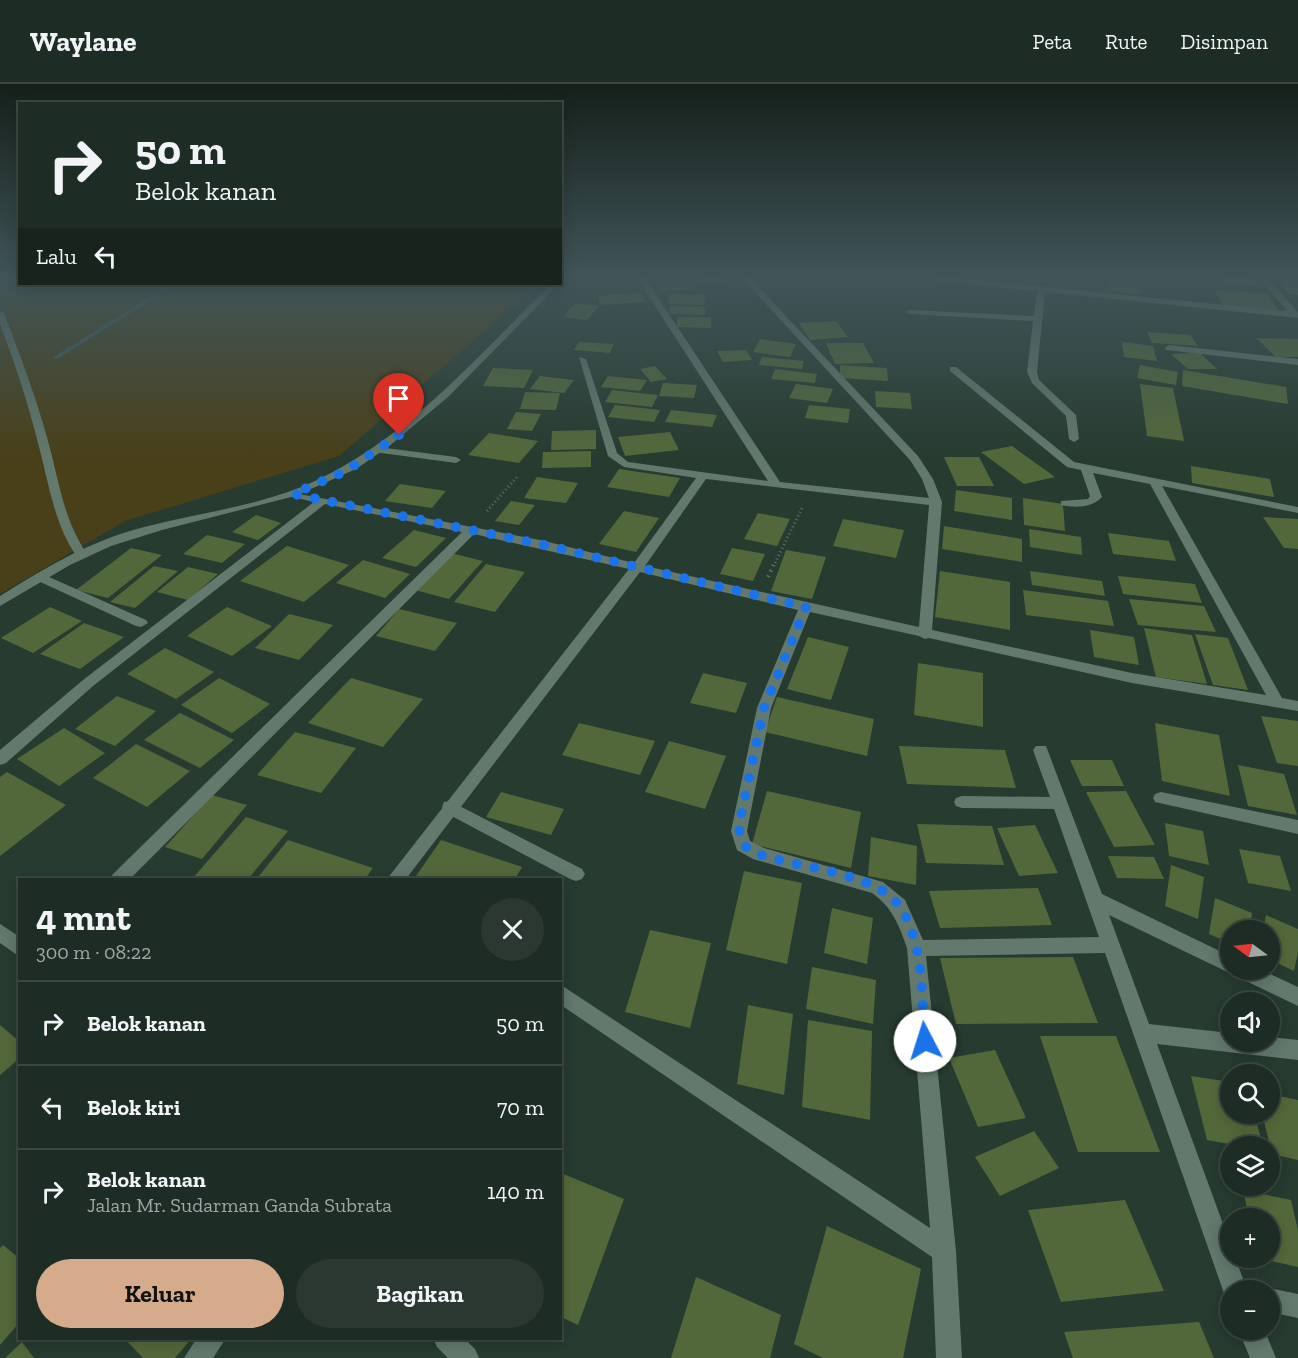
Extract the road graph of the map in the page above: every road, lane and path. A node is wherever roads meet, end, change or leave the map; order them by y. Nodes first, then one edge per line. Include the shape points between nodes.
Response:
1 (10, 337) edge
2 (501, 337) edge
3 (680, 337) edge
4 (801, 337) edge
5 (1035, 337) edge
6 (1169, 348) dead end
7 (582, 359) dead end
8 (1298, 362) edge
9 (953, 369) dead end
10 (1074, 439) dead end
11 (378, 450) junction
12 (456, 460) dead end
13 (1086, 469) junction
14 (518, 476) dead end
15 (703, 476) junction
16 (1154, 482) junction
17 (776, 485) junction
18 (811, 489) junction
19 (293, 494) junction
20 (323, 500) junction
21 (936, 502) junction
22 (1065, 503) dead end
23 (1298, 510) edge
24 (471, 530) junction
25 (81, 554) junction
26 (637, 568) junction
27 (40, 577) junction
28 (759, 597) junction
29 (0, 602) edge
30 (806, 607) junction
31 (141, 623) dead end
32 (925, 635) junction
33 (1277, 703) junction
34 (1298, 706) edge
35 (1041, 750) dead end
36 (0, 759) edge
37 (1161, 798) dead end
38 (962, 802) dead end
39 (1060, 803) junction
40 (450, 807) junction
41 (1298, 827) edge
42 (576, 874) dead end
43 (120, 878) edge
44 (397, 878) edge
45 (1095, 899) junction
46 (0, 932) edge
47 (1111, 945) junction
48 (18, 947) edge
49 (916, 948) junction
50 (1220, 960) edge
51 (1262, 980) edge
52 (562, 995) edge
53 (1298, 997) edge
54 (1143, 1033) junction
55 (1298, 1050) edge
56 (944, 1251) junction
57 (1232, 1280) edge
58 (1280, 1302) edge
59 (1298, 1306) edge
60 (211, 1340) edge
61 (448, 1340) edge
62 (1256, 1340) edge
63 (197, 1358) edge
64 (466, 1358) edge
65 (949, 1358) edge
66 (1263, 1358) edge

1 - 25 street via 45,446 64,528
2 - 11 street via 423,415
3 - 17 street
4 - 21 street via 914,458 933,487
5 - 10 street via 1035,381 1071,415
6 - 8 street
7 - 15 street via 616,458 637,467
9 - 13 street via 1063,461
11 - 12 street
11 - 19 street via 346,471
13 - 16 street
13 - 22 street via 1096,497 1090,502
14 - 24 path
15 - 17 street
15 - 26 street
16 - 23 street
16 - 33 street
17 - 18 street
18 - 21 street
18 - 28 path
19 - 20 street
19 - 25 street via 153,529
20 - 24 street
20 - 36 street via 88,683
21 - 32 street
24 - 26 street
24 - 43 street
25 - 27 street
26 - 28 street
26 - 40 street
27 - 29 street
27 - 31 street
28 - 30 street
30 - 32 street
30 - 49 street via 764,708 740,820 741,839 743,845 759,854 854,879 892,896 901,907
32 - 33 street
33 - 34 street
35 - 39 street
37 - 41 street
38 - 39 street
39 - 45 street
40 - 42 street
40 - 44 street
45 - 47 street
45 - 50 street
46 - 48 street
47 - 49 street
47 - 54 street
49 - 56 street
51 - 53 street
52 - 56 street
54 - 55 street
54 - 57 street
56 - 65 street
58 - 59 street
60 - 63 street
61 - 64 street
62 - 66 street

